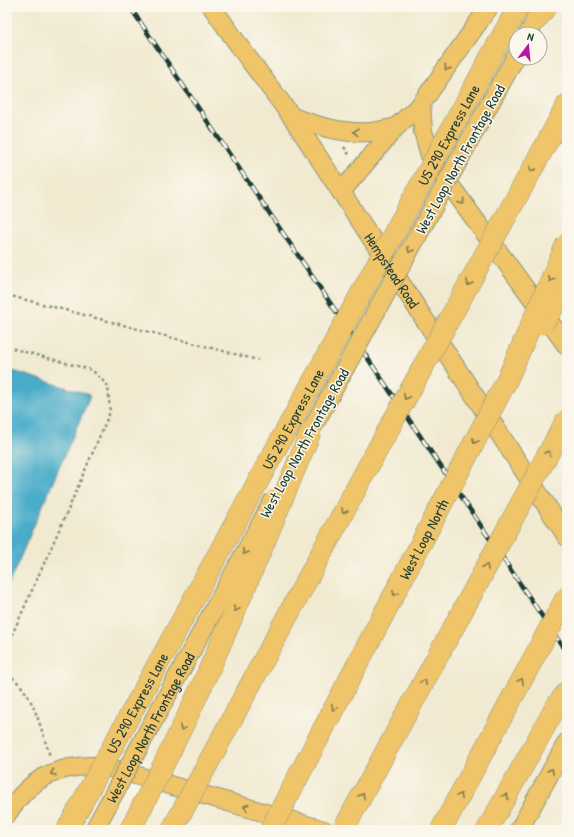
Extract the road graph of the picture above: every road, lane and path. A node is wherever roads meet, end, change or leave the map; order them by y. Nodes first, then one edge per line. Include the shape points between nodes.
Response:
1 (212, 7) edge
2 (489, 7) edge
3 (518, 7) edge
4 (510, 66) edge
5 (421, 104) junction
6 (567, 105) edge
7 (292, 117) junction
8 (395, 128) junction
9 (341, 192) junction
10 (567, 243) edge
11 (567, 286) edge
12 (7, 294) edge
13 (567, 346) edge
14 (7, 347) edge
15 (258, 360) dead end
16 (506, 382) junction
17 (567, 419) edge
18 (310, 432) junction
19 (567, 537) edge
20 (567, 596) edge
21 (7, 646) edge
22 (7, 674) edge
23 (567, 692) edge
24 (567, 742) edge
25 (50, 756) dead end
26 (7, 814) edge
27 (67, 830) edge
28 (94, 830) edge
29 (130, 830) edge
30 (172, 830) edge
31 (270, 830) edge
32 (324, 830) edge
33 (343, 830) edge
34 (441, 830) edge
35 (487, 830) edge
36 (519, 830) edge

1 - 7 main road, Hempstead Road
2 -> 5 main road
3 - 27 highway, US 290 Express Lane, bridge
4 -> 18 main road, West Loop North Frontage Road, bridge
5 - 8 main road
5 -> 13 main road via 423,131 431,159
6 -> 30 highway, bridge
8 -> 7 main road via 370,132 344,131 315,126
7 - 9 main road, Hempstead Road
8 - 9 main road
9 - 19 main road, Hempstead Road
10 -> 16 highway, West Loop North, bridge
11 - 16 highway, bridge
12 - 15 path
14 - 21 path via 92,370 108,386 110,412
16 -> 31 highway, West Loop North, bridge
33 -> 17 highway, bridge
18 -> 28 main road, West Loop North Frontage Road, bridge
18 -> 29 highway, bridge via 203,683
34 -> 20 highway, bridge
22 - 25 path via 16,679 26,692
35 -> 23 highway via 557,705
36 -> 24 main road
32 -> 26 main road via 104,766 65,769 50,774 18,797

